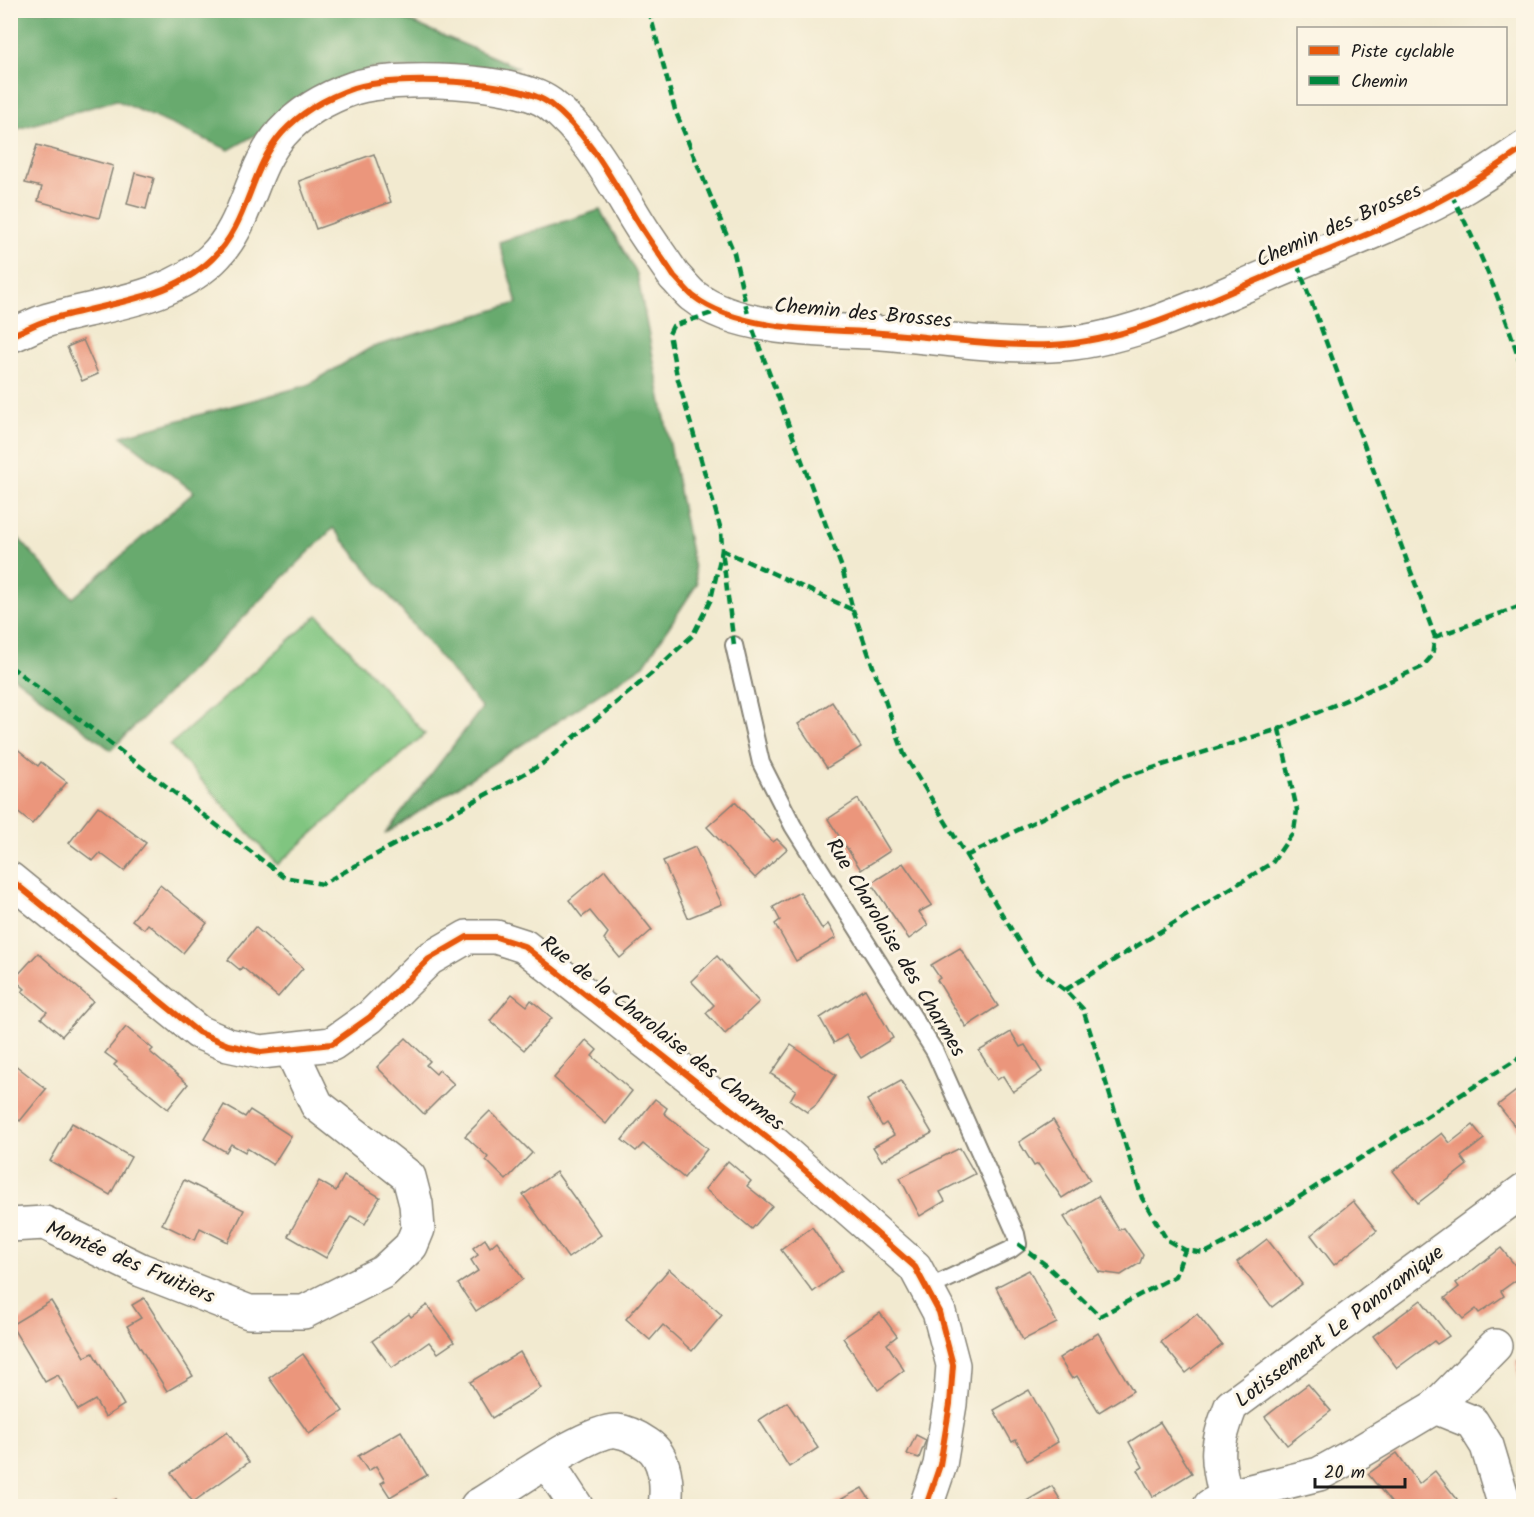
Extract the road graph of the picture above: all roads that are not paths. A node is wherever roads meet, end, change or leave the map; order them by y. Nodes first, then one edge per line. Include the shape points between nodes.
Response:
1 (1524, 148) edge
2 (10, 336) edge
3 (734, 645) dead end
4 (10, 879) edge
5 (291, 1050) junction
6 (1524, 1190) edge
7 (10, 1225) edge
8 (926, 1289) junction
9 (1495, 1346) dead end
10 (1435, 1407) junction
11 (548, 1462) junction
12 (1218, 1502) edge
13 (477, 1506) edge
14 (576, 1506) edge
15 (665, 1506) edge
16 (926, 1506) edge
17 (1505, 1506) edge

1 - 2 street, Chemin des Brosses via 1450,194 1204,303 1092,339 1052,345 990,342 778,327 720,310 694,296 675,276 580,133 549,102 508,88 460,82 387,81 356,87 328,99 301,114 282,132 266,153 234,232 212,259 187,277 158,291 46,321
3 - 8 lane, Rue Charolaise des Charmes via 761,763 793,826 935,1052 1016,1234 1018,1244 1010,1250
4 - 5 street, Rue de la Charolaise des Charmes via 198,1032 250,1050
5 - 7 street, Montée des Fruitiers via 317,1105 409,1177 418,1229 411,1246 383,1272 304,1311 249,1312 141,1270 45,1223
5 - 8 street, Rue de la Charolaise des Charmes via 332,1044 370,1017 429,959 467,937 496,937 524,946 775,1144 915,1266
6 - 12 street, Lotissement Le Panoramique via 1232,1406 1221,1433
8 - 16 street, Rue de la Charolaise des Charmes via 939,1312 953,1365 940,1465
9 - 10 street, Lotissement Le Panoramique
10 - 12 street, Lotissement Le Panoramique via 1319,1474
10 - 17 street via 1472,1422 1487,1446
11 - 13 street
11 - 14 street
11 - 15 street via 586,1438 616,1431 636,1437 652,1448 664,1469

